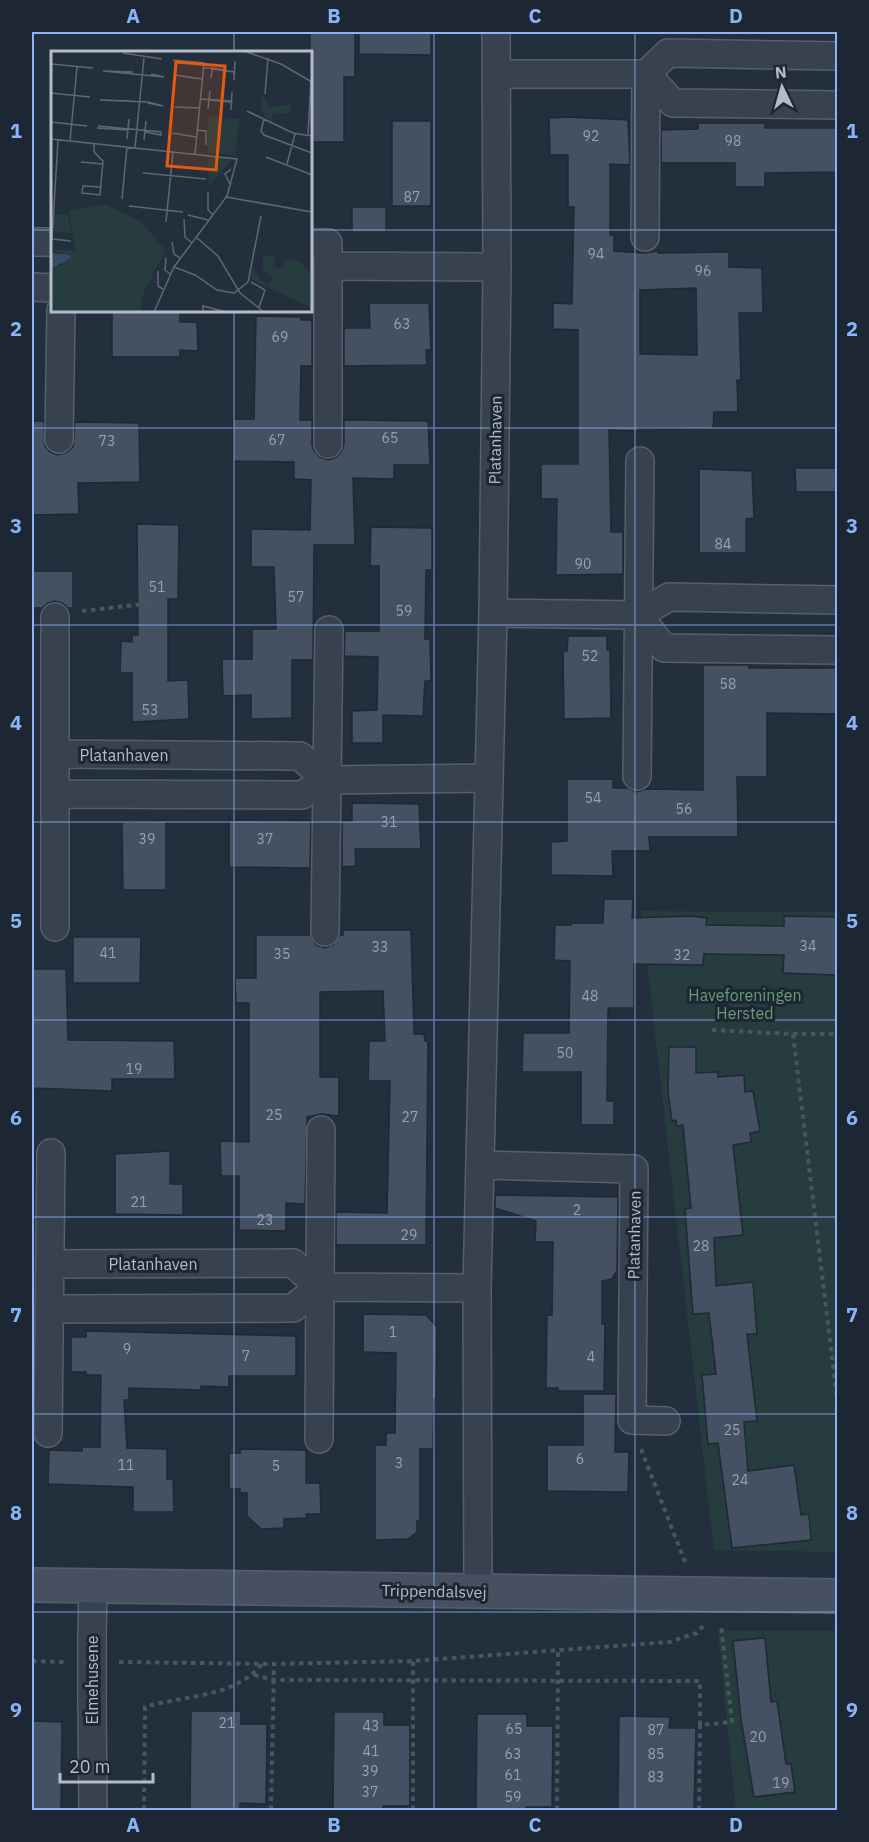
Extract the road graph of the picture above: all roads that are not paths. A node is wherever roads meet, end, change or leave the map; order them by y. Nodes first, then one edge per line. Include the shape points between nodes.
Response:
1 (496, 32) edge
2 (668, 42) edge
3 (837, 56) edge
4 (496, 74) junction
5 (646, 74) junction
6 (837, 105) edge
7 (645, 237) dead end
8 (32, 242) edge
9 (51, 242) edge
10 (312, 243) edge
11 (497, 267) junction
12 (322, 280) edge
13 (32, 287) edge
14 (51, 288) edge
15 (61, 312) edge
16 (59, 440) dead end
17 (328, 444) dead end
18 (640, 461) dead end
19 (837, 600) edge
20 (494, 613) junction
21 (638, 615) junction
22 (56, 617) road end
23 (328, 630) dead end
24 (837, 650) edge
25 (56, 754) junction
26 (637, 776) dead end
27 (488, 778) junction
28 (326, 780) junction
29 (57, 794) junction
30 (55, 927) dead end
31 (325, 933) dead end
32 (321, 1130) dead end
33 (51, 1153) dead end
34 (480, 1165) junction
35 (51, 1264) junction
36 (319, 1287) junction
37 (477, 1288) junction
38 (50, 1309) junction
39 (666, 1421) dead end
40 (48, 1433) dead end
41 (320, 1439) dead end
42 (32, 1585) edge
43 (93, 1586) junction
44 (478, 1592) junction
45 (837, 1596) edge
46 (93, 1810) edge

1 - 4 street, Platanhaven
2 - 3 street
2 - 5 street
4 - 5 street
4 - 11 street, Platanhaven
5 - 6 street via 673,103
5 - 7 street
8 - 9 street
10 - 12 street via 328,243
11 - 12 street
11 - 20 street, Platanhaven
12 - 17 street
13 - 14 street
15 - 16 street
18 - 21 street
19 - 21 street via 669,597
20 - 21 street
20 - 27 street, Platanhaven
21 - 24 street via 664,648
21 - 26 street
22 - 25 street, Platanhaven
23 - 28 street
25 - 28 street, Platanhaven via 300,756
25 - 29 street, Platanhaven
27 - 28 street
27 - 34 street, Platanhaven
28 - 29 street via 302,795
28 - 31 street
29 - 30 street, Platanhaven
32 - 36 street
33 - 35 street
34 - 37 street, Platanhaven
34 - 39 street, Platanhaven via 634,1169 632,1420
35 - 36 street, Platanhaven via 293,1263
35 - 38 street
36 - 37 street
36 - 38 street via 292,1308
36 - 41 street
37 - 44 street, Platanhaven
38 - 40 street
42 - 43 street, Trippendalsvej
43 - 44 street, Trippendalsvej
43 - 46 street, Elmehusene, bridge
44 - 45 street, Trippendalsvej via 703,1603

